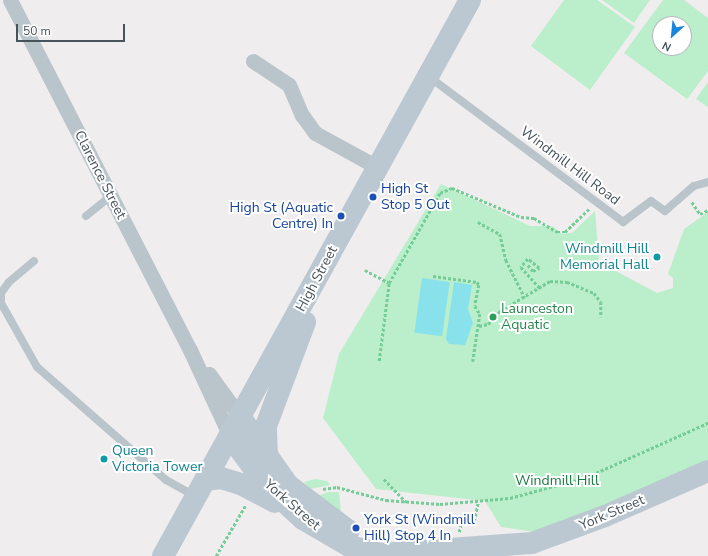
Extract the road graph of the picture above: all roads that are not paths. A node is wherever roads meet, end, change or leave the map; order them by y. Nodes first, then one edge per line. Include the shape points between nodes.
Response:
1 (10, 0) edge
2 (470, 0) edge
3 (253, 61) dead end
4 (427, 76) junction
5 (377, 167) junction
6 (708, 182) edge
7 (111, 196) junction
8 (86, 216) dead end
9 (34, 261) dead end
10 (320, 275) junction
11 (190, 350) junction
12 (241, 418) junction
13 (230, 436) junction
14 (268, 459) junction
15 (708, 471) edge
16 (201, 488) junction
17 (304, 519) junction
18 (463, 548) edge
19 (163, 556) edge

1 - 7 street, Clarence Street
2 - 4 street, High Street
3 - 5 street via 289,85 302,115 315,132
4 - 5 street, High Street
4 - 6 lane, Windmill Hill Road via 623,222 652,201 665,212 694,186
5 - 10 street, High Street
7 - 8 lane
7 - 11 street, Clarence Street
9 - 16 lane via 9,282 1,293 1,302 37,367 166,480
10 - 12 street, High Street
10 - 14 street via 266,426
11 - 12 street, Clarence Street
11 - 13 street, Clarence Street
12 - 13 street, High Street
12 - 14 street, York Street
13 - 16 street, High Street
13 - 17 street, York Street via 266,485
14 - 18 street, York Street via 298,494 359,537 398,545
15 - 18 street, York Street via 550,538 511,547
16 - 17 street via 221,478 241,484
16 - 19 street, High Street
17 - 18 street, York Street via 332,537 363,551 402,554

